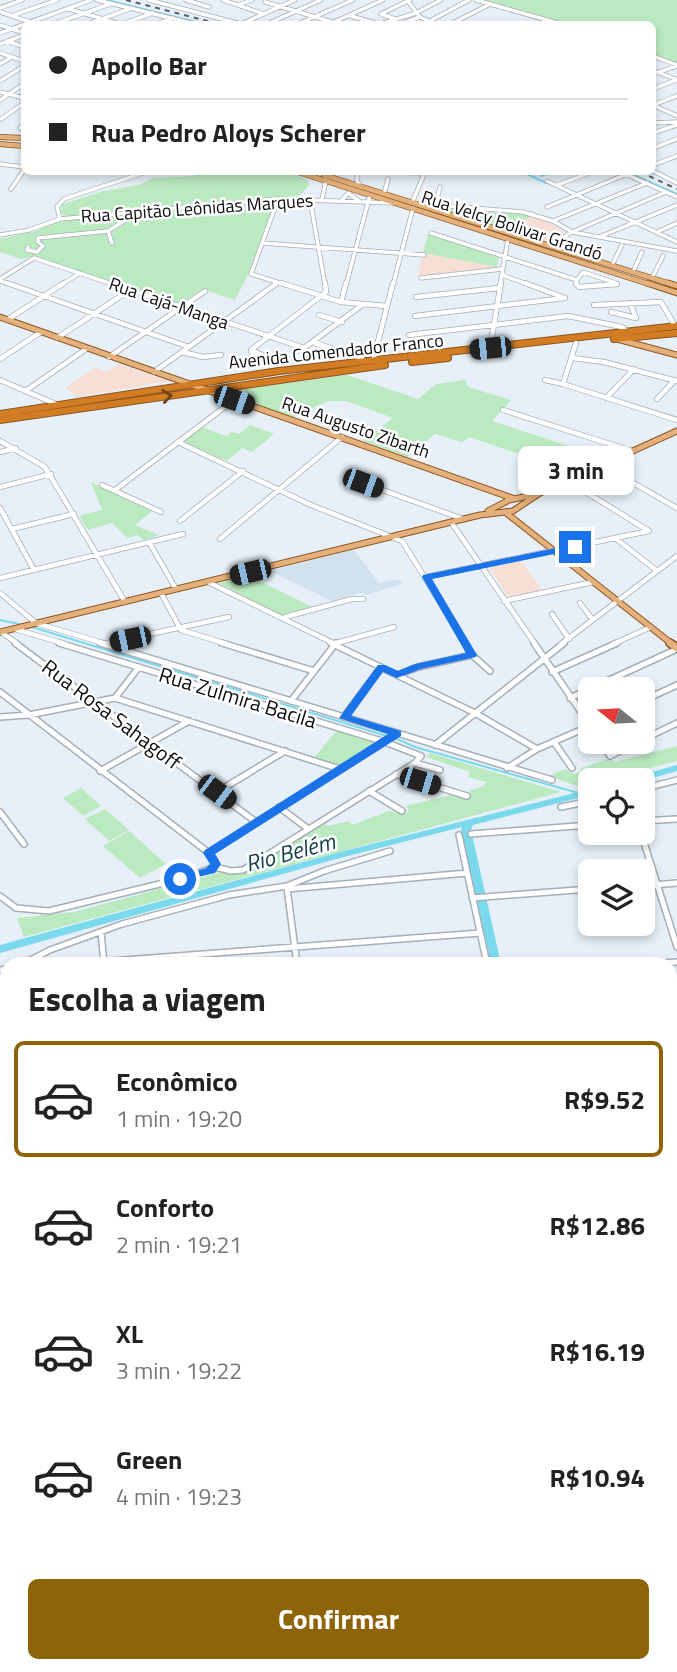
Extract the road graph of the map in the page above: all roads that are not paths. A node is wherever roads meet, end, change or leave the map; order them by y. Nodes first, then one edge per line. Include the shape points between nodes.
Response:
1 (22, 0) edge
2 (57, 0) edge
3 (90, 0) edge
4 (97, 0) edge
5 (149, 0) edge
6 (187, 0) edge
7 (224, 0) edge
8 (252, 0) edge
9 (270, 0) edge
10 (295, 0) edge
11 (321, 0) edge
12 (353, 0) edge
13 (383, 0) edge
14 (408, 0) edge
15 (442, 0) edge
16 (469, 0) edge
17 (476, 0) edge
18 (112, 3) junction
19 (490, 4) junction
20 (239, 5) junction
21 (279, 7) junction
22 (132, 8) junction
23 (68, 9) junction
24 (0, 10) edge
25 (198, 12) junction
26 (295, 12) junction
27 (153, 13) junction
28 (416, 13) junction
29 (84, 14) junction
30 (264, 14) junction
31 (349, 15) junction
32 (11, 16) junction
33 (315, 17) junction
34 (420, 17) junction
35 (173, 18) junction
36 (102, 19) junction
37 (395, 19) junction
38 (27, 21) edge
39 (33, 21) edge
40 (63, 21) edge
41 (96, 21) edge
42 (110, 21) edge
43 (130, 21) edge
44 (165, 21) edge
45 (182, 21) edge
46 (230, 21) edge
47 (248, 21) edge
48 (274, 21) edge
49 (305, 21) edge
50 (324, 21) edge
51 (337, 21) edge
52 (370, 21) edge
53 (389, 21) edge
54 (409, 21) edge
55 (427, 21) edge
56 (433, 21) edge
57 (458, 21) edge
58 (548, 21) edge
59 (0, 25) edge
60 (21, 25) edge
61 (11, 29) junction
62 (0, 33) edge
63 (21, 33) edge
64 (21, 35) edge
65 (7, 41) junction
66 (0, 44) edge
67 (21, 46) edge
68 (0, 53) edge
69 (12, 57) junction
70 (656, 58) edge
71 (21, 62) edge
72 (0, 64) edge
73 (677, 65) edge
74 (21, 66) edge
75 (658, 72) joint
76 (677, 80) edge
77 (0, 81) edge
78 (21, 86) edge
79 (656, 88) edge
80 (0, 92) edge
81 (9, 94) junction
82 (677, 96) edge
83 (21, 99) edge
84 (0, 100) edge
85 (21, 102) edge
86 (656, 104) edge
87 (656, 106) edge
88 (677, 114) edge
89 (1, 119) edge
90 (656, 123) edge
91 (656, 123) edge
92 (677, 123) edge
93 (656, 132) edge
94 (0, 137) edge
95 (21, 138) edge
96 (677, 139) edge
97 (0, 144) edge
98 (21, 146) edge
99 (656, 147) edge
100 (677, 156) edge
101 (0, 164) edge
102 (656, 164) edge
103 (21, 168) edge
104 (656, 172) edge
105 (21, 173) edge
106 (137, 175) edge
107 (356, 175) edge
108 (424, 175) edge
109 (584, 175) edge
110 (625, 175) edge
111 (629, 175) edge
112 (327, 176) edge
113 (677, 176) edge
114 (388, 179) dead end
115 (670, 179) junction
116 (547, 181) dead end
117 (354, 183) junction
118 (647, 183) junction
119 (677, 183) edge
120 (557, 186) junction
121 (440, 187) dead end
122 (361, 188) junction
123 (11, 189) dead end
124 (666, 192) junction
125 (384, 194) junction
126 (370, 195) junction
127 (575, 195) junction
128 (677, 197) edge
129 (278, 199) junction
130 (310, 199) junction
131 (322, 199) junction
132 (368, 202) junction
133 (397, 203) junction
134 (413, 205) junction
135 (595, 205) junction
136 (677, 205) edge
137 (435, 207) junction
138 (547, 207) dead end
139 (613, 214) junction
140 (127, 217) junction
141 (60, 219) junction
142 (553, 221) junction
143 (632, 223) junction
144 (677, 223) edge
145 (108, 231) junction
146 (572, 232) junction
147 (657, 232) junction
148 (431, 233) dead end
149 (0, 235) edge
150 (596, 238) junction
151 (508, 239) junction
152 (676, 241) edge
153 (112, 243) dead end
154 (262, 243) junction
155 (622, 245) dead end
156 (549, 246) junction
157 (28, 247) dead end
158 (656, 247) junction
159 (318, 248) junction
160 (354, 251) junction
161 (677, 251) edge
162 (642, 252) dead end
163 (401, 254) junction
164 (424, 255) dead end
165 (505, 256) junction
166 (663, 256) dead end
167 (587, 258) junction
168 (579, 262) junction
169 (612, 265) junction
170 (593, 266) junction
171 (502, 272) junction
172 (633, 272) junction
173 (80, 273) junction
174 (421, 278) dead end
175 (652, 278) junction
176 (0, 280) edge
177 (578, 280) junction
178 (276, 284) junction
179 (677, 286) edge
180 (499, 288) junction
181 (130, 290) junction
182 (205, 291) dead end
183 (677, 293) edge
184 (45, 296) junction
185 (323, 297) junction
186 (416, 297) dead end
187 (565, 298) joint
188 (341, 302) junction
189 (630, 303) junction
190 (362, 305) junction
191 (387, 306) junction
192 (594, 306) dead end
193 (496, 307) junction
194 (180, 308) junction
195 (611, 312) dead end
196 (94, 313) junction
197 (318, 314) dead end
198 (415, 316) dead end
199 (568, 316) joint
200 (0, 317) edge
201 (7, 320) junction
202 (342, 321) junction
203 (224, 322) junction
204 (493, 326) junction
205 (676, 330) edge
206 (41, 332) junction
207 (145, 332) junction
208 (628, 332) junction
209 (656, 334) junction
210 (409, 335) dead end
211 (268, 337) junction
212 (57, 338) junction
213 (616, 338) junction
214 (315, 343) junction
215 (576, 343) junction
216 (189, 347) junction
217 (490, 348) junction
218 (651, 348) junction
219 (86, 349) junction
220 (251, 350) dead end
221 (182, 352) junction
222 (221, 355) dead end
223 (471, 355) junction
224 (677, 355) edge
225 (109, 357) junction
226 (362, 358) dead end
227 (572, 358) junction
228 (0, 359) edge
229 (373, 361) junction
230 (634, 369) junction
231 (154, 372) junction
232 (266, 372) junction
233 (0, 380) edge
234 (545, 380) dead end
235 (272, 381) junction
236 (676, 381) edge
237 (187, 383) junction
238 (563, 384) junction
239 (569, 386) joint
240 (27, 390) junction
241 (208, 390) junction
242 (126, 393) junction
243 (606, 398) junction
244 (657, 399) dead end
245 (234, 400) junction
246 (127, 402) junction
247 (58, 405) junction
248 (503, 410) dead end
249 (0, 414) edge
250 (0, 420) edge
251 (677, 420) edge
252 (677, 431) edge
253 (342, 437) junction
254 (0, 441) edge
255 (178, 442) junction
256 (16, 449) junction
257 (632, 451) junction
258 (0, 452) edge
259 (602, 465) junction
260 (243, 471) junction
261 (51, 474) junction
262 (566, 480) junction
263 (363, 483) dead end
264 (102, 485) dead end
265 (0, 487) edge
266 (279, 489) junction
267 (115, 490) junction
268 (504, 493) junction
269 (518, 501) junction
270 (504, 507) junction
271 (0, 508) edge
272 (677, 508) edge
273 (516, 509) junction
274 (161, 512) dead end
275 (74, 513) junction
276 (463, 519) junction
277 (515, 519) junction
278 (180, 521) dead end
279 (451, 522) junction
280 (12, 529) junction
281 (649, 531) joint
282 (183, 534) dead end
283 (394, 536) junction
284 (615, 538) junction
285 (220, 539) dead end
286 (149, 542) junction
287 (555, 551) junction
288 (97, 555) junction
289 (677, 556) edge
290 (481, 566) junction
291 (34, 570) junction
292 (656, 570) junction
293 (426, 577) junction
294 (0, 578) edge
295 (208, 582) junction
296 (593, 582) junction
297 (176, 589) junction
298 (0, 593) edge
299 (161, 593) junction
300 (363, 600) dead end
301 (617, 600) junction
302 (504, 601) junction
303 (125, 602) junction
304 (580, 603) dead end
305 (552, 614) dead end
306 (229, 617) dead end
307 (283, 618) junction
308 (592, 620) junction
309 (36, 623) junction
310 (21, 627) junction
311 (394, 627) dead end
312 (651, 627) junction
313 (178, 628) junction
314 (0, 632) edge
315 (569, 639) junction
316 (334, 643) junction
317 (105, 644) junction
318 (677, 649) edge
319 (472, 655) junction
320 (543, 659) junction
321 (139, 667) junction
322 (382, 667) junction
323 (314, 671) junction
324 (490, 671) dead end
325 (552, 672) junction
326 (397, 675) junction
327 (677, 685) edge
328 (0, 692) edge
329 (655, 695) edge
330 (115, 698) junction
331 (569, 698) junction
332 (291, 701) junction
333 (98, 703) junction
334 (578, 710) edge
335 (475, 713) junction
336 (29, 715) junction
337 (0, 717) edge
338 (344, 718) junction
339 (189, 721) junction
340 (677, 723) edge
341 (578, 731) edge
342 (397, 734) junction
343 (655, 734) edge
344 (384, 742) junction
345 (554, 742) junction
346 (151, 743) junction
347 (435, 745) junction
348 (537, 749) junction
349 (285, 751) junction
350 (415, 762) junction
351 (507, 768) junction
352 (572, 768) dead end
353 (340, 769) junction
354 (440, 770) dead end
355 (100, 771) junction
356 (396, 774) junction
357 (552, 780) dead end
358 (677, 780) edge
359 (655, 786) edge
360 (369, 791) junction
361 (217, 792) junction
362 (467, 796) dead end
363 (578, 803) edge
364 (279, 807) junction
365 (561, 807) dead end
366 (402, 811) dead end
367 (0, 812) edge
368 (677, 818) edge
369 (655, 820) edge
370 (3, 822) edge
371 (256, 822) junction
372 (578, 826) edge
373 (307, 828) junction
374 (471, 834) dead end
375 (459, 835) dead end
376 (24, 844) dead end
377 (645, 845) edge
378 (390, 852) dead end
379 (209, 853) junction
380 (215, 867) junction
381 (467, 873) junction
382 (315, 876) junction
383 (677, 883) edge
384 (657, 884) junction
385 (314, 887) junction
386 (287, 888) junction
387 (578, 890) edge
388 (0, 896) edge
389 (475, 898) junction
390 (101, 932) junction
391 (480, 933) junction
392 (295, 947) junction
393 (677, 947) edge
394 (36, 957) edge
395 (103, 957) edge
396 (176, 957) edge
397 (297, 957) edge
398 (485, 957) edge

1 - 24 street
2 - 32 street
3 - 23 street
4 - 18 street
5 - 25 street
6 - 25 street via 209,8
7 - 20 street
8 - 20 street
9 - 21 street via 265,2
10 - 21 street
11 - 26 street
12 - 33 street
13 - 31 street
14 - 28 street
14 - 37 street via 381,14
15 - 28 street
16 - 56 street
17 - 19 street
18 - 22 street
18 - 29 street
19 - 57 street
19 - 58 street
20 - 30 street
21 - 26 street
21 - 30 street
22 - 27 street
22 - 36 street
23 - 29 street
23 - 39 street
24 - 32 street
25 - 46 street
26 - 33 street
26 - 48 street
27 - 35 street
27 - 43 street
28 - 34 street
28 - 37 street
29 - 36 street
29 - 40 street
30 - 47 street
31 - 51 street
31 - 52 street
32 - 38 street
33 - 49 street
33 - 50 street
34 - 54 street
34 - 55 street
35 - 44 street
35 - 45 street
36 - 41 street
36 - 42 street
37 - 53 street
59 - 61 street
60 - 61 street
61 - 62 street
61 - 63 street
64 - 65 street
65 - 66 street
65 - 67 street
68 - 69 street
69 - 71 street
69 - 72 street
70 - 73 street
73 - 75 street
74 - 77 street
75 - 76 street
76 - 79 street
78 - 81 street
80 - 81 street
81 - 83 street
81 - 84 street
82 - 86 street
85 - 89 street
87 - 88 street
90 - 92 street
91 - 92 street
92 - 93 street
94 - 95 main road
96 - 99 street
97 - 98 main road
100 - 102 street
101 - 103 street
104 - 115 street
105 - 123 street
106 - 141 street via 64,200 57,207
107 - 117 street
108 - 134 street
109 - 120 street
110 - 127 street
111 - 118 street
112 - 117 main road, Rua Velcy Bolivar Grandó
112 - 122 main road, Rua Velcy Bolivar Grandó
112 - 131 street
113 - 115 street
114 - 125 street
115 - 119 street
116 - 120 street
117 - 122 main road, Rua Velcy Bolivar Grandó
118 - 124 street
118 - 135 street
120 - 127 street
121 - 137 street
122 - 125 main road, Rua Velcy Bolivar Grandó
122 - 126 main road, Rua Velcy Bolivar Grandó
124 - 128 street
124 - 139 street
125 - 134 main road, Rua Velcy Bolivar Grandó
126 - 132 street
126 - 133 main road, Rua Velcy Bolivar Grandó
127 - 135 street
127 - 138 street
129 - 130 street, Rua Capitão Leônidas Marques
129 - 140 street, Rua Capitão Leônidas Marques via 140,211
129 - 154 street
130 - 131 street, Rua Capitão Leônidas Marques
130 - 159 street
131 - 132 street, Rua Capitão Leônidas Marques
132 - 133 street, Rua Capitão Leônidas Marques
132 - 160 street
133 - 134 main road, Rua Velcy Bolivar Grandó
134 - 137 main road, Rua Velcy Bolivar Grandó
134 - 151 main road, Rua Velcy Bolivar Grandó
134 - 163 street
135 - 139 street
135 - 142 street
136 - 143 street
137 - 142 street via 513,210
137 - 156 main road, Rua Velcy Bolivar Grandó
139 - 143 street
139 - 146 street
140 - 141 street, Rua Capitão Leônidas Marques
140 - 145 street
141 - 149 street, Rua Capitão Leônidas Marques
142 - 146 street
143 - 147 street
143 - 150 street
144 - 147 street
145 - 153 street
145 - 157 street via 38,239 43,246 37,252
146 - 150 street
146 - 156 street
147 - 152 street
148 - 165 street
150 - 158 street
151 - 165 street
151 - 168 main road, Rua Velcy Bolivar Grandó
152 - 158 street
154 - 159 street
154 - 178 street via 251,274
155 - 169 street
156 - 167 main road, Rua Velcy Bolivar Grandó
158 - 161 street
159 - 160 street
159 - 185 street
160 - 163 street
160 - 188 street
162 - 172 street
163 - 164 street
163 - 191 street
165 - 171 street
165 - 177 street
166 - 175 street
167 - 168 main road
167 - 169 main road, Rua Velcy Bolivar Grandó
168 - 170 main road, Rua Velcy Bolivar Grandó
169 - 170 main road via 594,262
169 - 172 main road, Rua Velcy Bolivar Grandó
170 - 183 main road, Rua Velcy Bolivar Grandó
171 - 174 street
171 - 180 street
171 - 187 street
172 - 175 main road, Rua Velcy Bolivar Grandó
173 - 176 street, Rua Cajá-Manga via 34,258
173 - 181 street, Rua Cajá-Manga
173 - 184 street
175 - 179 main road, Rua Velcy Bolivar Grandó
176 - 184 street
177 - 177 street via 583,272 617,284 579,287
178 - 185 street
178 - 203 street
180 - 186 street
180 - 193 street
181 - 194 street, Rua Cajá-Manga
181 - 196 street
182 - 194 street
184 - 196 street
184 - 201 street
185 - 188 street
185 - 211 street
187 - 193 street
188 - 190 street
189 - 192 street
189 - 195 street via 636,318
189 - 205 street via 661,302
190 - 191 street
190 - 202 street
191 - 229 street
193 - 198 street
193 - 204 street
194 - 203 street, Rua Cajá-Manga
194 - 207 street
196 - 207 street
196 - 212 street
197 - 202 street
199 - 204 street
199 - 208 street
200 - 201 main road, Rua Augusto Zibarth
201 - 206 main road, Rua Augusto Zibarth
202 - 214 street
203 - 211 street, Rua Cajá-Manga
203 - 216 street
204 - 210 street
204 - 217 street
205 - 208 highway, Avenida Comendador Franco
205 - 209 highway, Avenida Comendador Franco
206 - 212 main road, Rua Augusto Zibarth
206 - 228 street
207 - 216 street
207 - 225 street
208 - 217 highway, Avenida Comendador Franco
209 - 213 highway, Avenida Comendador Franco
209 - 218 main road via 648,341
211 - 214 street, Rua Cajá-Manga via 304,348
211 - 220 street
212 - 219 main road, Rua Augusto Zibarth
213 - 215 highway, Avenida Comendador Franco
213 - 218 main road
214 - 226 street
215 - 223 highway, Avenida Comendador Franco
215 - 227 street
216 - 221 street
217 - 223 highway
217 - 229 highway, Avenida Comendador Franco
218 - 224 main road
219 - 225 main road, Rua Augusto Zibarth
219 - 240 street
221 - 222 street
221 - 231 street
223 - 235 highway, Avenida Comendador Franco
225 - 231 main road, Rua Augusto Zibarth
227 - 230 street
227 - 238 street
229 - 232 highway, Avenida Comendador Franco
230 - 236 street
230 - 243 street
231 - 237 main road, Rua Augusto Zibarth
232 - 235 highway via 275,376
232 - 237 highway, Avenida Comendador Franco
233 - 240 street
234 - 238 street
235 - 241 highway, Avenida Comendador Franco
236 - 244 street
237 - 241 main road, Rua Augusto Zibarth
237 - 242 highway, Avenida Comendador Franco
238 - 239 street
239 - 243 street
240 - 247 street
241 - 245 main road, Rua Augusto Zibarth
246 -> 241 highway, Avenida Comendador Franco
242 - 246 highway via 120,397
242 - 247 highway, Avenida Comendador Franco
243 - 251 street
245 - 253 main road, Rua Augusto Zibarth
245 - 255 street
246 - 250 highway, Avenida Comendador Franco
247 - 249 highway, Avenida Comendador Franco
248 - 257 street
252 - 257 main road
253 - 266 street
253 - 268 main road, Rua Augusto Zibarth
254 - 256 street
255 - 260 street
255 - 267 street
256 - 258 street
256 - 261 street
257 - 259 main road
259 - 262 main road
259 - 272 street
260 - 266 street
260 - 278 street
261 - 265 street
261 - 275 street
262 - 269 main road
262 - 281 street
263 - 276 street
264 - 267 street
266 - 283 street
266 - 285 street
267 - 274 street
268 - 269 main road, Rua Augusto Zibarth
268 - 270 main road
269 - 270 main road
269 - 273 main road
270 - 273 main road
270 - 276 main road
270 - 277 main road
271 - 280 street
273 - 277 main road
275 - 280 street
275 - 288 street
276 - 279 main road
277 - 287 main road
279 - 283 main road
279 - 290 street
280 - 291 street
281 - 284 street
282 - 286 street
283 - 293 street
283 - 295 main road
284 - 287 street
284 - 292 street
286 - 288 street
286 - 297 street
287 - 290 street
287 - 296 main road
288 - 291 street
288 - 303 street
289 - 292 street
290 - 293 street
290 - 302 street
291 - 294 street
292 - 301 street
293 - 319 street
295 - 297 main road
295 - 307 street
296 - 301 main road
296 - 302 street
297 - 299 main road
298 - 309 street
299 - 303 main road
299 - 313 street
300 - 307 street
301 - 308 street
301 - 312 main road
302 - 320 street
303 - 309 main road
304 - 308 street
305 - 315 street
306 - 313 street
307 - 316 street
308 - 315 street
309 - 310 main road
309 - 317 street, Rua Zulmira Bacila
310 - 314 main road
310 - 321 street, Rua Zulmira Bacila
311 - 316 street
312 - 318 main road
312 - 325 street
313 - 317 street
313 - 323 street
314 - 333 street, Rua Rosa Sahagoff
315 - 320 street
316 - 322 street
316 - 323 street
317 - 332 street, Rua Zulmira Bacila
318 - 331 street
319 - 324 street
319 - 326 street
320 - 325 street
320 - 335 street
321 - 330 street
321 - 344 street, Rua Zulmira Bacila
322 - 326 street
322 - 338 street
323 - 332 street
325 - 331 street
326 - 335 street
327 - 329 street
328 - 336 street
330 - 333 street
330 - 339 street
331 - 334 street
332 - 338 street, Rua Zulmira Bacila
333 - 336 street
333 - 346 street, Rua Rosa Sahagoff
335 - 347 street
335 - 348 street
336 - 337 street
336 - 355 street
338 - 342 street, Rua Zulmira Bacila
339 - 346 street
339 - 349 street
340 - 343 street
341 - 345 street
342 - 344 street
342 - 347 street, Rua Zulmira Bacila
344 - 350 street, Rua Zulmira Bacila via 421,756
344 - 353 street
345 - 348 street
345 - 352 street
346 - 355 street
346 - 361 street, Rua Rosa Sahagoff
347 - 351 street, Rua Zulmira Bacila
348 - 351 street
349 - 353 street
349 - 361 street
350 - 354 street
350 - 356 street
351 - 357 street, Rua Zulmira Bacila
353 - 364 street
355 - 379 street
356 - 360 street
356 - 362 street
358 - 359 street
360 - 366 street
360 - 373 street
361 - 371 street, Rua Rosa Sahagoff
363 - 365 street
364 - 371 street
364 - 373 street
367 - 370 street
368 - 369 street
370 - 376 street
371 - 379 street
372 - 374 street
373 - 380 street via 243,870
375 - 381 street
377 - 384 street
378 - 382 street
379 - 380 street
380 - 388 street via 73,906 29,912 13,908
381 - 385 street
381 - 389 street
382 - 385 street
382 - 386 street
383 - 384 street
384 - 393 street
385 - 386 street
386 - 390 street via 229,895
386 - 392 street
387 - 389 street
389 - 391 street
390 - 394 street
390 - 395 street
391 - 392 street
391 - 398 street
392 - 396 street
392 - 397 street

